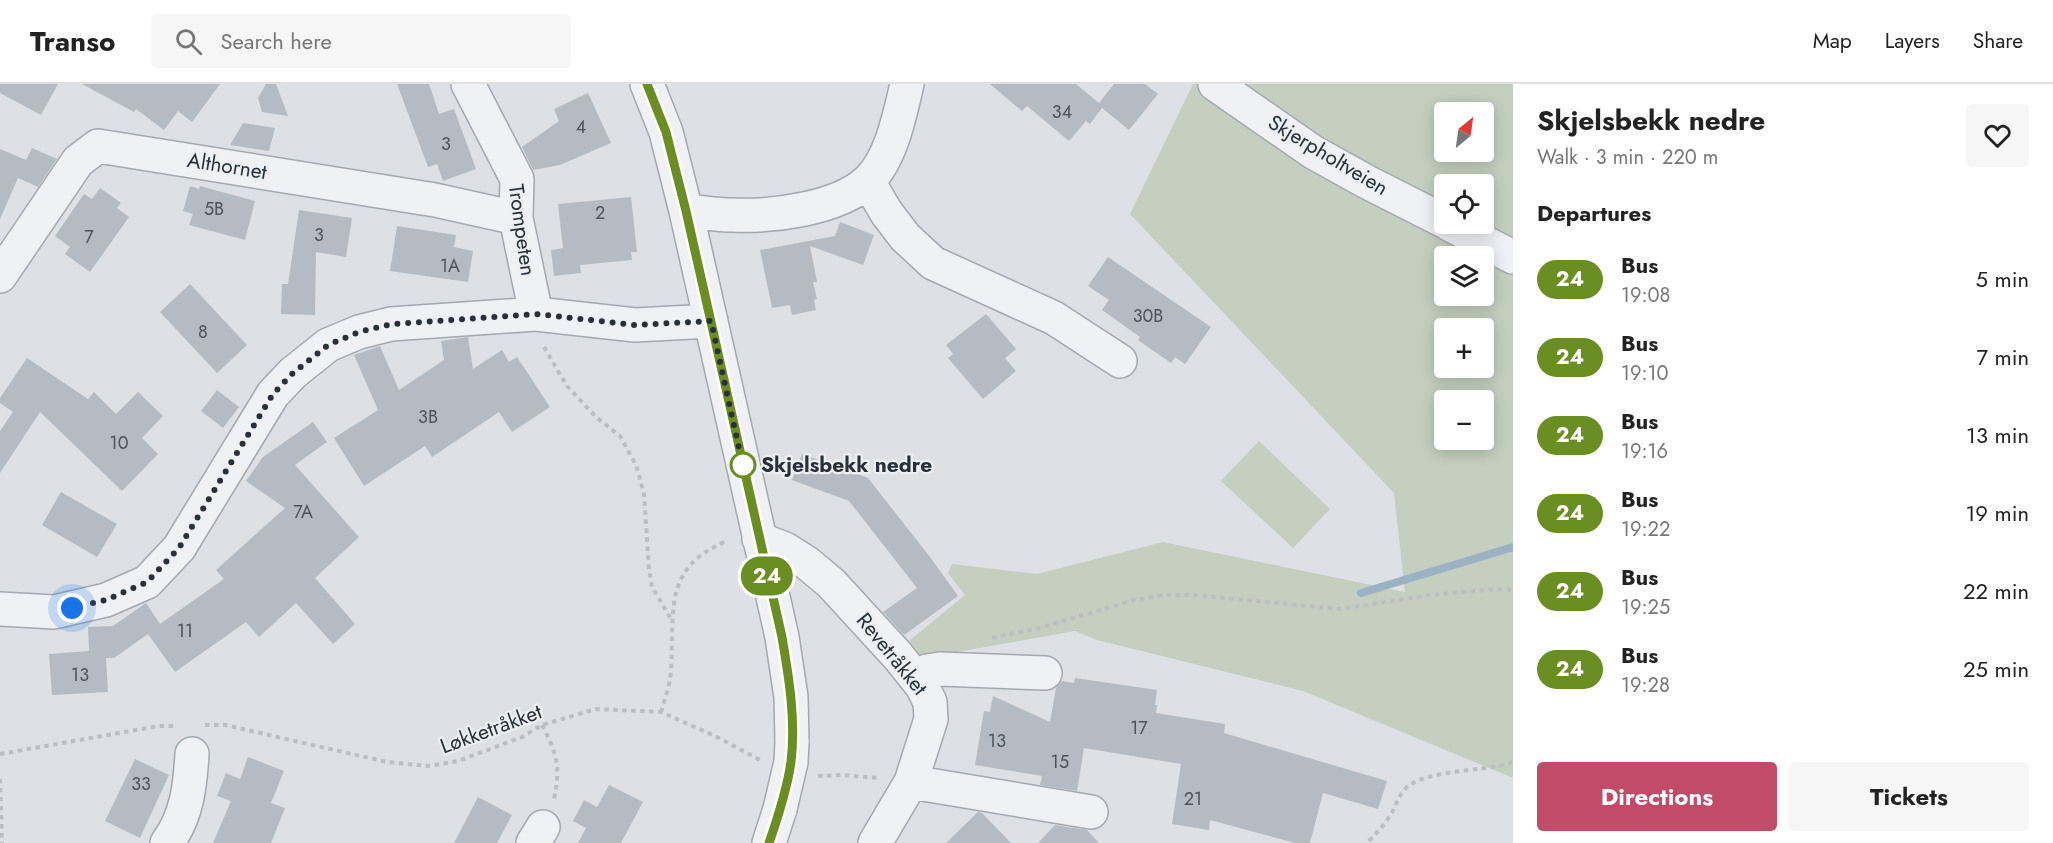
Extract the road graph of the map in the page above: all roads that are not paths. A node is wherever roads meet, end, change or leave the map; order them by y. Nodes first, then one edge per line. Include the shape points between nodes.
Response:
1 (468, 84) edge
2 (647, 84) edge
3 (907, 84) edge
4 (1215, 84) edge
5 (868, 181) junction
6 (686, 211) junction
7 (1434, 216) edge
8 (516, 218) junction
9 (1468, 234) edge
10 (1513, 257) edge
11 (0, 276) edge
12 (536, 314) junction
13 (711, 321) junction
14 (1120, 361) dead end
15 (743, 540) junction
16 (0, 609) edge
17 (1046, 673) dead end
18 (916, 678) junction
19 (192, 735) road end
20 (911, 782) junction
21 (1091, 812) dead end
22 (167, 843) edge
23 (768, 843) edge
24 (875, 843) edge

1 - 8 street, Trompeten via 517,179
2 - 6 street via 666,132
3 - 5 street via 888,151
4 - 7 street, Skjerpholtveien via 1313,152
5 - 6 street via 838,199 805,209 733,215
5 - 14 street via 905,237 933,263 1054,318
6 - 13 street
8 - 11 street, Althornet via 401,194 98,146 78,161
8 - 12 street, Trompeten
9 - 10 street
12 - 13 street via 635,325
12 - 16 street via 392,324 328,345 273,394 179,548 147,582 106,600 54,612
13 - 15 street
15 - 18 street, Revetråkket via 785,549 807,563 831,583
15 - 23 street, bridge via 782,637 793,717 791,762
17 - 18 street via 940,669
18 - 20 street, Revetråkket via 930,702 931,719
19 - 22 street via 190,785 184,812
20 - 21 street
20 - 24 street, Revetråkket

